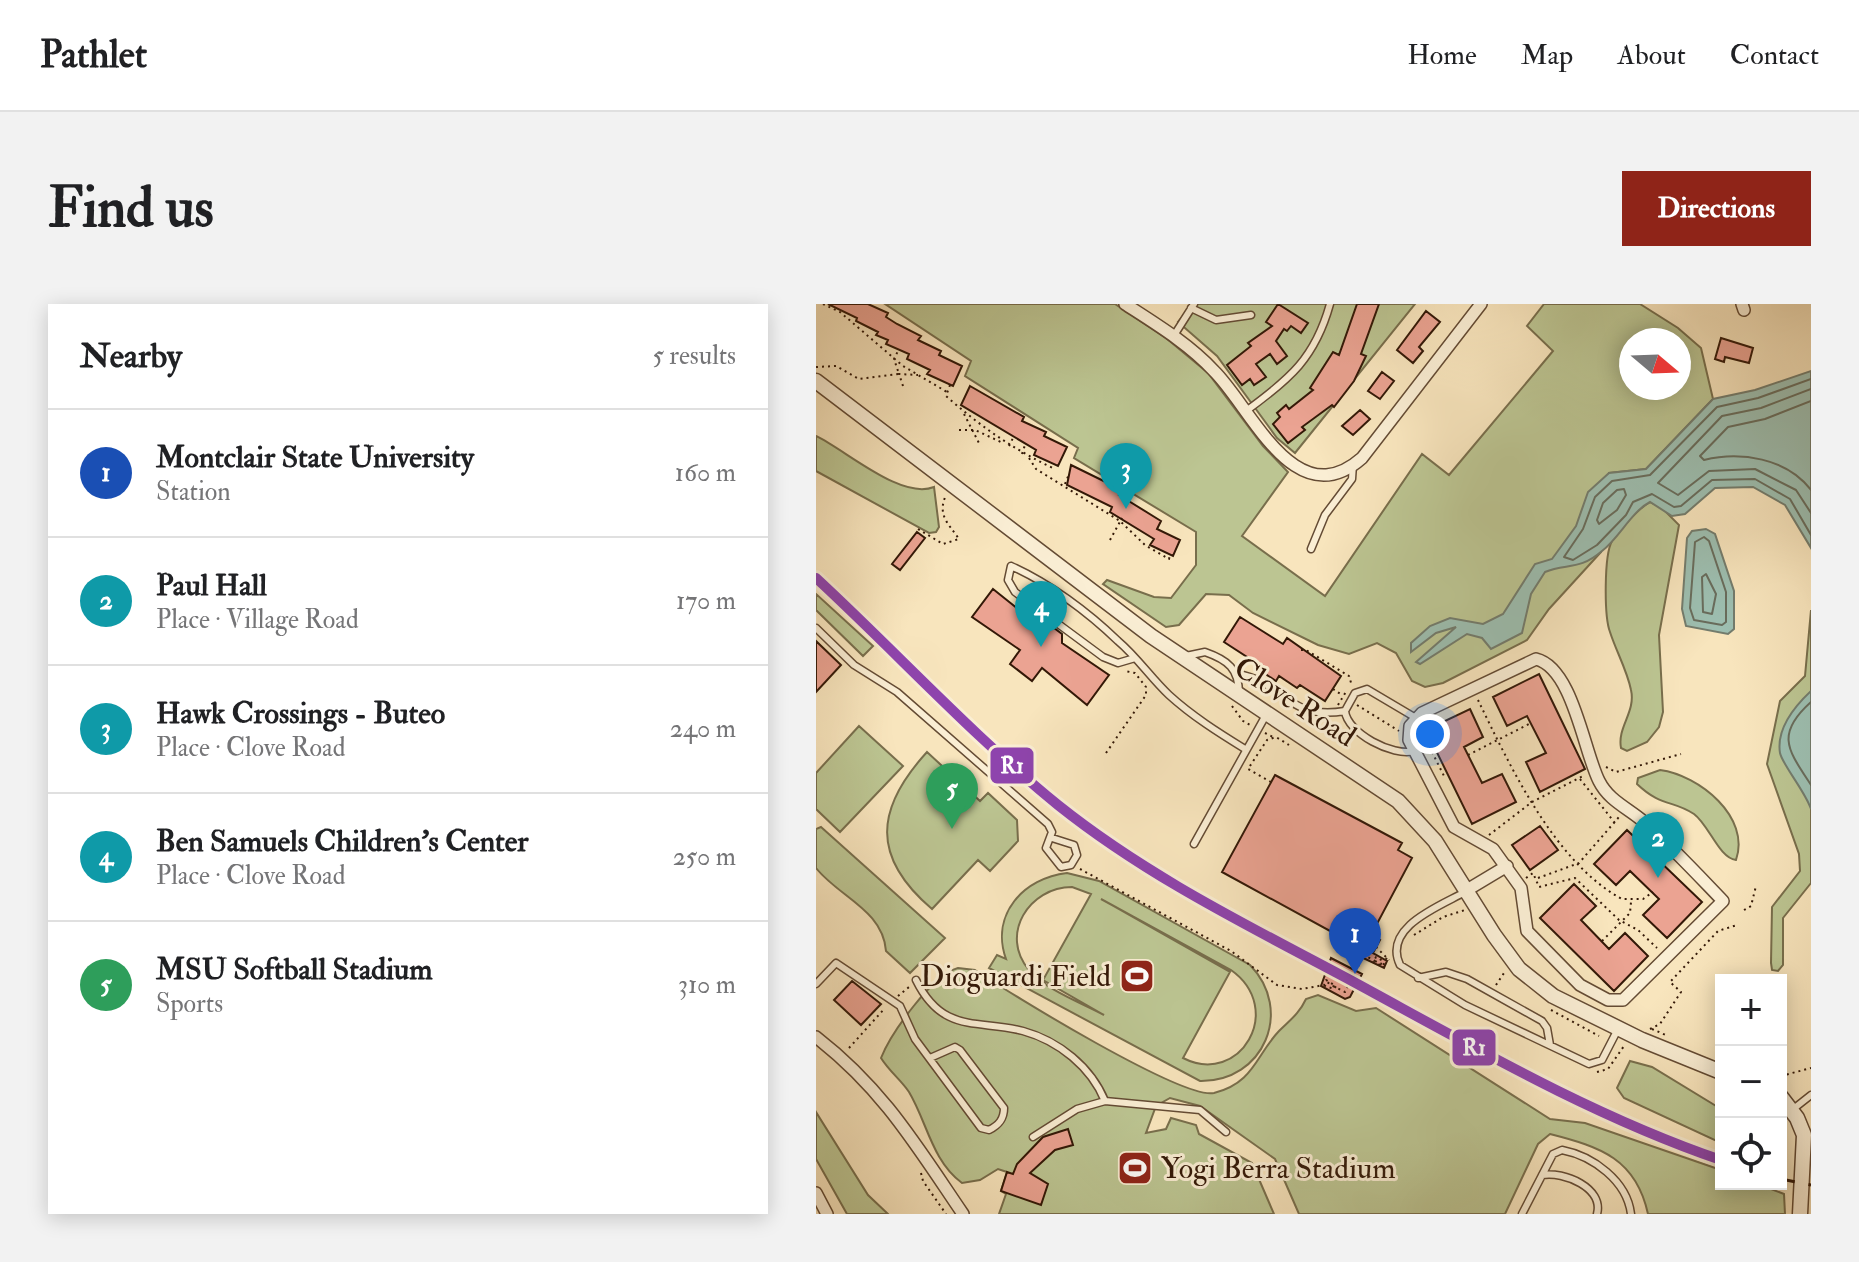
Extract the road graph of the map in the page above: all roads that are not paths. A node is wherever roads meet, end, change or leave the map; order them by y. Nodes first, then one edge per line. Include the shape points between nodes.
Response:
1 (1125, 304) edge
2 (1330, 304) edge
3 (1481, 304) edge
4 (1192, 306) edge
5 (1251, 315) dead end
6 (1173, 337) junction
7 (816, 381) edge
8 (1245, 412) junction
9 (1353, 464) junction
10 (1311, 549) dead end
11 (816, 628) edge
12 (1135, 658) junction
13 (1182, 658) junction
14 (1237, 674) junction
15 (1239, 697) junction
16 (1342, 711) junction
17 (1266, 715) junction
18 (1416, 718) junction
19 (1417, 748) junction
20 (1245, 749) junction
21 (1052, 838) junction
22 (1194, 844) dead end
23 (1507, 866) junction
24 (1471, 897) junction
25 (1418, 978) junction
26 (916, 980) road end
27 (816, 984) edge
28 (1618, 1029) junction
29 (816, 1037) edge
30 (1550, 1045) junction
31 (930, 1058) junction
32 (1715, 1069) edge
33 (1811, 1095) edge
34 (1105, 1101) junction
35 (1787, 1104) edge
36 (1792, 1110) junction
37 (1811, 1127) edge
38 (1226, 1132) dead end
39 (1033, 1137) dead end
40 (1805, 1145) junction
41 (1542, 1175) junction
42 (816, 1193) edge
43 (1802, 1212) edge
44 (827, 1214) edge
45 (963, 1214) edge
46 (1522, 1214) edge
47 (1597, 1214) edge
48 (1631, 1214) edge

1 - 6 street
2 - 8 lane via 1311,353
3 - 9 street
4 - 5 lane via 1216,320
4 - 6 lane
6 - 8 street via 1212,368
7 - 13 street, Clove Road
8 - 9 street via 1280,456 1296,467 1321,474
9 - 10 lane via 1352,479 1325,515
11 - 21 lane via 1048,824
12 - 12 lane via 1102,626 1011,566 1008,580 1015,592 1118,663
12 - 20 lane via 1170,696
13 - 14 lane via 1205,652
13 - 15 street, Clove Road
14 - 15 lane
14 - 16 lane via 1252,677 1311,713
15 - 17 street, Clove Road
16 - 18 lane via 1346,698 1367,689
16 - 19 lane via 1358,731 1393,752
17 - 20 lane
17 - 24 street, Clove Road via 1408,810
18 - 19 street via 1409,735
18 - 23 street via 1529,660 1548,665 1585,734 1608,794 1723,901 1630,995 1615,1002 1580,985 1527,931 1523,893
19 - 23 street via 1454,827 1481,841
20 - 22 lane
21 - 21 lane via 1074,845 1077,855 1071,865 1055,864 1046,848
23 - 24 street
24 - 25 lane via 1418,919 1400,934 1396,957
24 - 28 street, Clove Road via 1519,969 1576,1010
25 - 30 lane
25 - 30 lane via 1446,972 1467,979 1542,1021
26 - 34 lane via 921,991 968,1026 1022,1031 1066,1053 1096,1079
27 - 31 lane via 836,963 893,1000
28 - 30 lane via 1607,1054 1593,1064
28 - 32 street, Clove Road
29 - 45 street via 865,1077
31 - 31 lane via 981,1128 996,1126 1004,1108 960,1050 955,1047
33 - 36 lane
34 - 38 lane via 1200,1110
34 - 39 lane via 1077,1109
35 - 36 street
36 - 40 street
37 - 40 lane
40 - 43 street
41 - 46 lane
41 - 47 lane via 1561,1175 1595,1193
41 - 48 lane via 1557,1150 1569,1151 1609,1172 1627,1197
42 - 44 street

